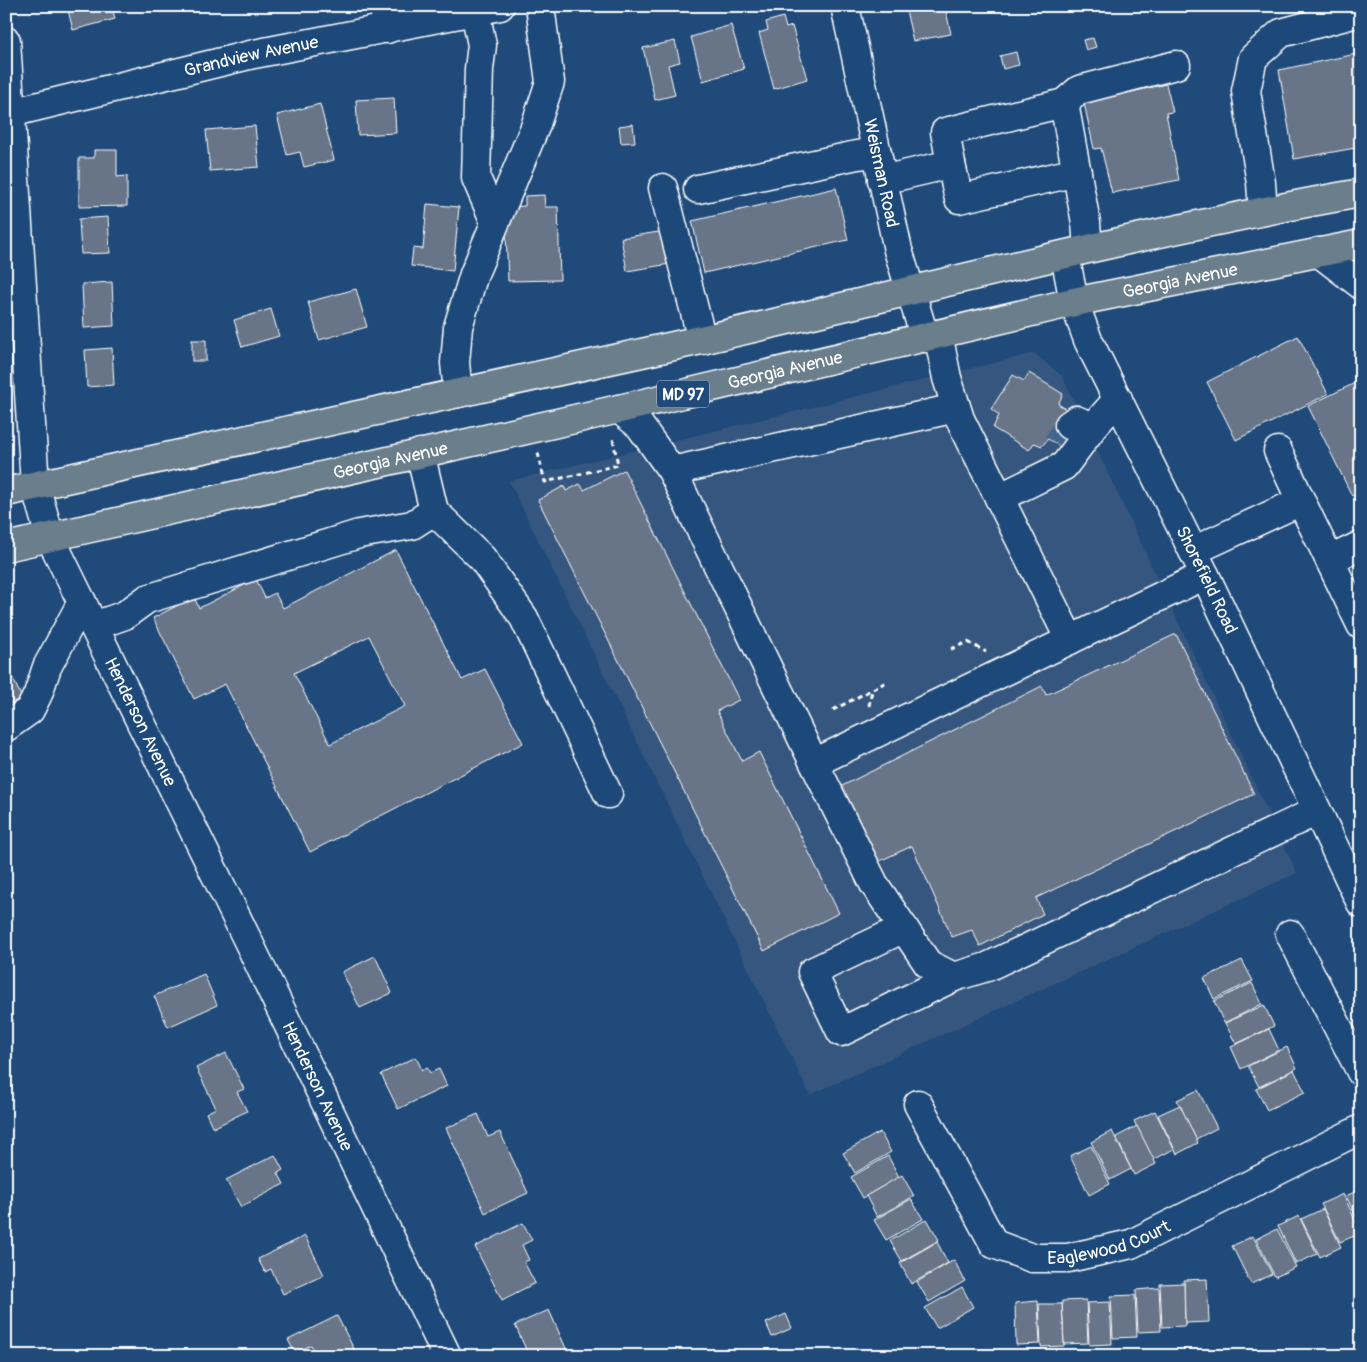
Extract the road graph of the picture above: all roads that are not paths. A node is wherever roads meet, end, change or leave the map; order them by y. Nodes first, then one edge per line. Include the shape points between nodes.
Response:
1 (540, 6) edge
2 (845, 6) edge
3 (487, 9) edge
4 (1361, 12) edge
5 (386, 18) edge
6 (6, 41) edge
7 (1176, 65) dead end
8 (1064, 103) junction
9 (8, 113) edge
10 (877, 153) junction
11 (951, 164) junction
12 (1076, 172) junction
13 (882, 180) junction
14 (663, 188) dead end
15 (698, 189) dead end
16 (1361, 194) edge
17 (1263, 211) junction
18 (495, 222) junction
19 (1361, 244) edge
20 (1077, 251) junction
21 (1318, 252) junction
22 (1361, 285) edge
23 (910, 290) junction
24 (1074, 302) junction
25 (932, 336) junction
26 (702, 340) junction
27 (458, 393) junction
28 (1118, 399) junction
29 (956, 408) junction
30 (619, 409) junction
31 (1073, 432) junction
32 (1278, 451) dead end
33 (420, 453) junction
34 (672, 470) junction
35 (1044, 476) junction
36 (35, 485) junction
37 (6, 492) edge
38 (999, 498) junction
39 (1301, 501) junction
40 (434, 511) junction
41 (50, 537) junction
42 (1361, 544) edge
43 (6, 547) edge
44 (1193, 551) junction
45 (1330, 560) junction
46 (1205, 575) junction
47 (82, 602) junction
48 (1361, 625) edge
49 (94, 626) junction
50 (1070, 640) junction
51 (6, 727) edge
52 (814, 763) junction
53 (608, 794) dead end
54 (1317, 811) junction
55 (1361, 903) edge
56 (904, 928) junction
57 (1290, 934) dead end
58 (954, 977) junction
59 (1361, 1072) edge
60 (918, 1104) dead end
61 (1361, 1129) edge
62 (447, 1356) edge

1 - 18 street via 550,82
2 - 10 street, Weisman Road
3 - 5 street, Grandview Avenue
3 - 18 street via 479,68 476,178
4 - 17 street via 1281,33 1253,58 1246,91
5 - 9 street, Grandview Avenue via 254,54
6 - 9 street, Henderson Avenue
7 - 8 street via 1079,90
8 - 11 street via 945,132
8 - 12 street, Shorefield Road
9 - 36 street, Henderson Avenue
10 - 13 street, Weisman Road
10 - 15 street
11 - 12 street via 959,199
11 - 13 street
12 - 20 street, Shorefield Road via 1086,223
13 - 23 street, Weisman Road
14 - 26 street
16 - 17 main road
17 - 20 main road
18 - 27 street via 474,274 458,327 455,363
19 - 21 main road, Georgia Avenue / MD 97
20 - 23 main road
20 - 24 street, Shorefield Road
21 - 22 street
21 - 24 main road, Georgia Avenue / MD 97
23 - 25 street, Weisman Road
23 - 26 main road
24 - 25 main road, Georgia Avenue / MD 97
24 - 28 street, Shorefield Road via 1088,340
25 - 29 street, Weisman Road
25 - 30 main road, Georgia Avenue / MD 97
26 - 27 main road
27 - 36 main road
28 - 31 street
28 - 44 street, Shorefield Road
29 - 34 street
29 - 38 street, Weisman Road
30 - 33 main road, Georgia Avenue / MD 97
30 - 34 street via 640,426
31 - 35 street
31 - 35 street via 1064,466
32 - 39 street
33 - 40 street
33 - 41 main road, Georgia Avenue / MD 97
34 - 52 street
35 - 38 street
36 - 37 main road
36 - 41 street, Henderson Avenue
38 - 50 street, Weisman Road
39 - 44 street
39 - 45 street
40 - 49 street via 412,524 359,534 147,599 125,614
40 - 53 street via 482,558 524,618
41 - 43 main road, Georgia Avenue / MD 97
41 - 47 street, Henderson Avenue
42 - 45 street
44 - 46 street, Shorefield Road
45 - 48 street
46 - 50 street
46 - 54 street, Shorefield Road
47 - 49 street, Henderson Avenue
47 - 51 street via 47,667 30,710
49 - 62 street, Henderson Avenue
50 - 52 street
52 - 56 street via 874,884
54 - 55 street, Shorefield Road
54 - 58 street via 987,967
56 - 58 street via 928,964
56 - 58 street via 812,972 841,1032
57 - 59 street
60 - 61 street, Eaglewood Court via 994,1244 1032,1258 1068,1258 1131,1244

